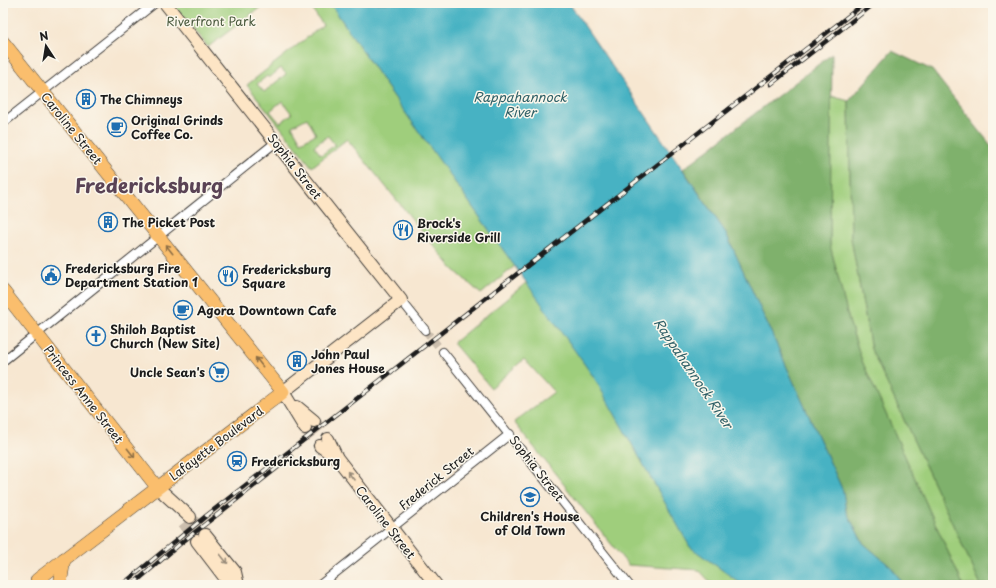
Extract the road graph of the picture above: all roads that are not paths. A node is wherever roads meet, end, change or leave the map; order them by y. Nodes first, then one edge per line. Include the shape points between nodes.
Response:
1 (155, 3) edge
2 (164, 3) edge
3 (3, 42) edge
4 (43, 92) junction
5 (3, 124) edge
6 (276, 142) junction
7 (159, 236) junction
8 (3, 291) edge
9 (401, 300) junction
10 (425, 330) tunnel mouth
11 (37, 334) junction
12 (443, 352) tunnel mouth
13 (3, 361) edge
14 (287, 396) junction
15 (309, 424) tunnel mouth
16 (510, 434) junction
17 (324, 442) tunnel mouth
18 (162, 491) junction
19 (187, 520) tunnel mouth
20 (392, 529) junction
21 (201, 538) tunnel mouth
22 (64, 559) junction
23 (36, 583) edge
24 (60, 585) edge
25 (237, 585) edge
26 (320, 585) edge
27 (436, 585) edge
28 (629, 585) edge

1 - 4 street
2 - 6 main road, Sophia Street
3 - 4 main road, Caroline Street
4 - 5 street
4 - 7 main road, Caroline Street
6 - 7 street
6 - 9 main road, Sophia Street
7 - 11 street
14 -> 7 main road, Caroline Street
8 - 11 main road, Princess Anne Street
9 - 10 street, Sophia Street
9 - 14 main road, Lafayette Boulevard
11 - 13 street
11 -> 18 main road, Princess Anne Street
12 - 16 street, Sophia Street
14 - 15 main road, Caroline Street
14 - 18 main road, Lafayette Boulevard
16 - 20 street, Frederick Street
16 - 28 street, Sophia Street
20 -> 17 main road, Caroline Street
18 - 19 main road, Princess Anne Street
18 - 22 main road, Lafayette Boulevard
20 - 26 street, Frederick Street
20 - 27 main road, Caroline Street
21 -> 25 main road via 235,572
22 - 23 main road, Lafayette Boulevard
22 - 24 main road

